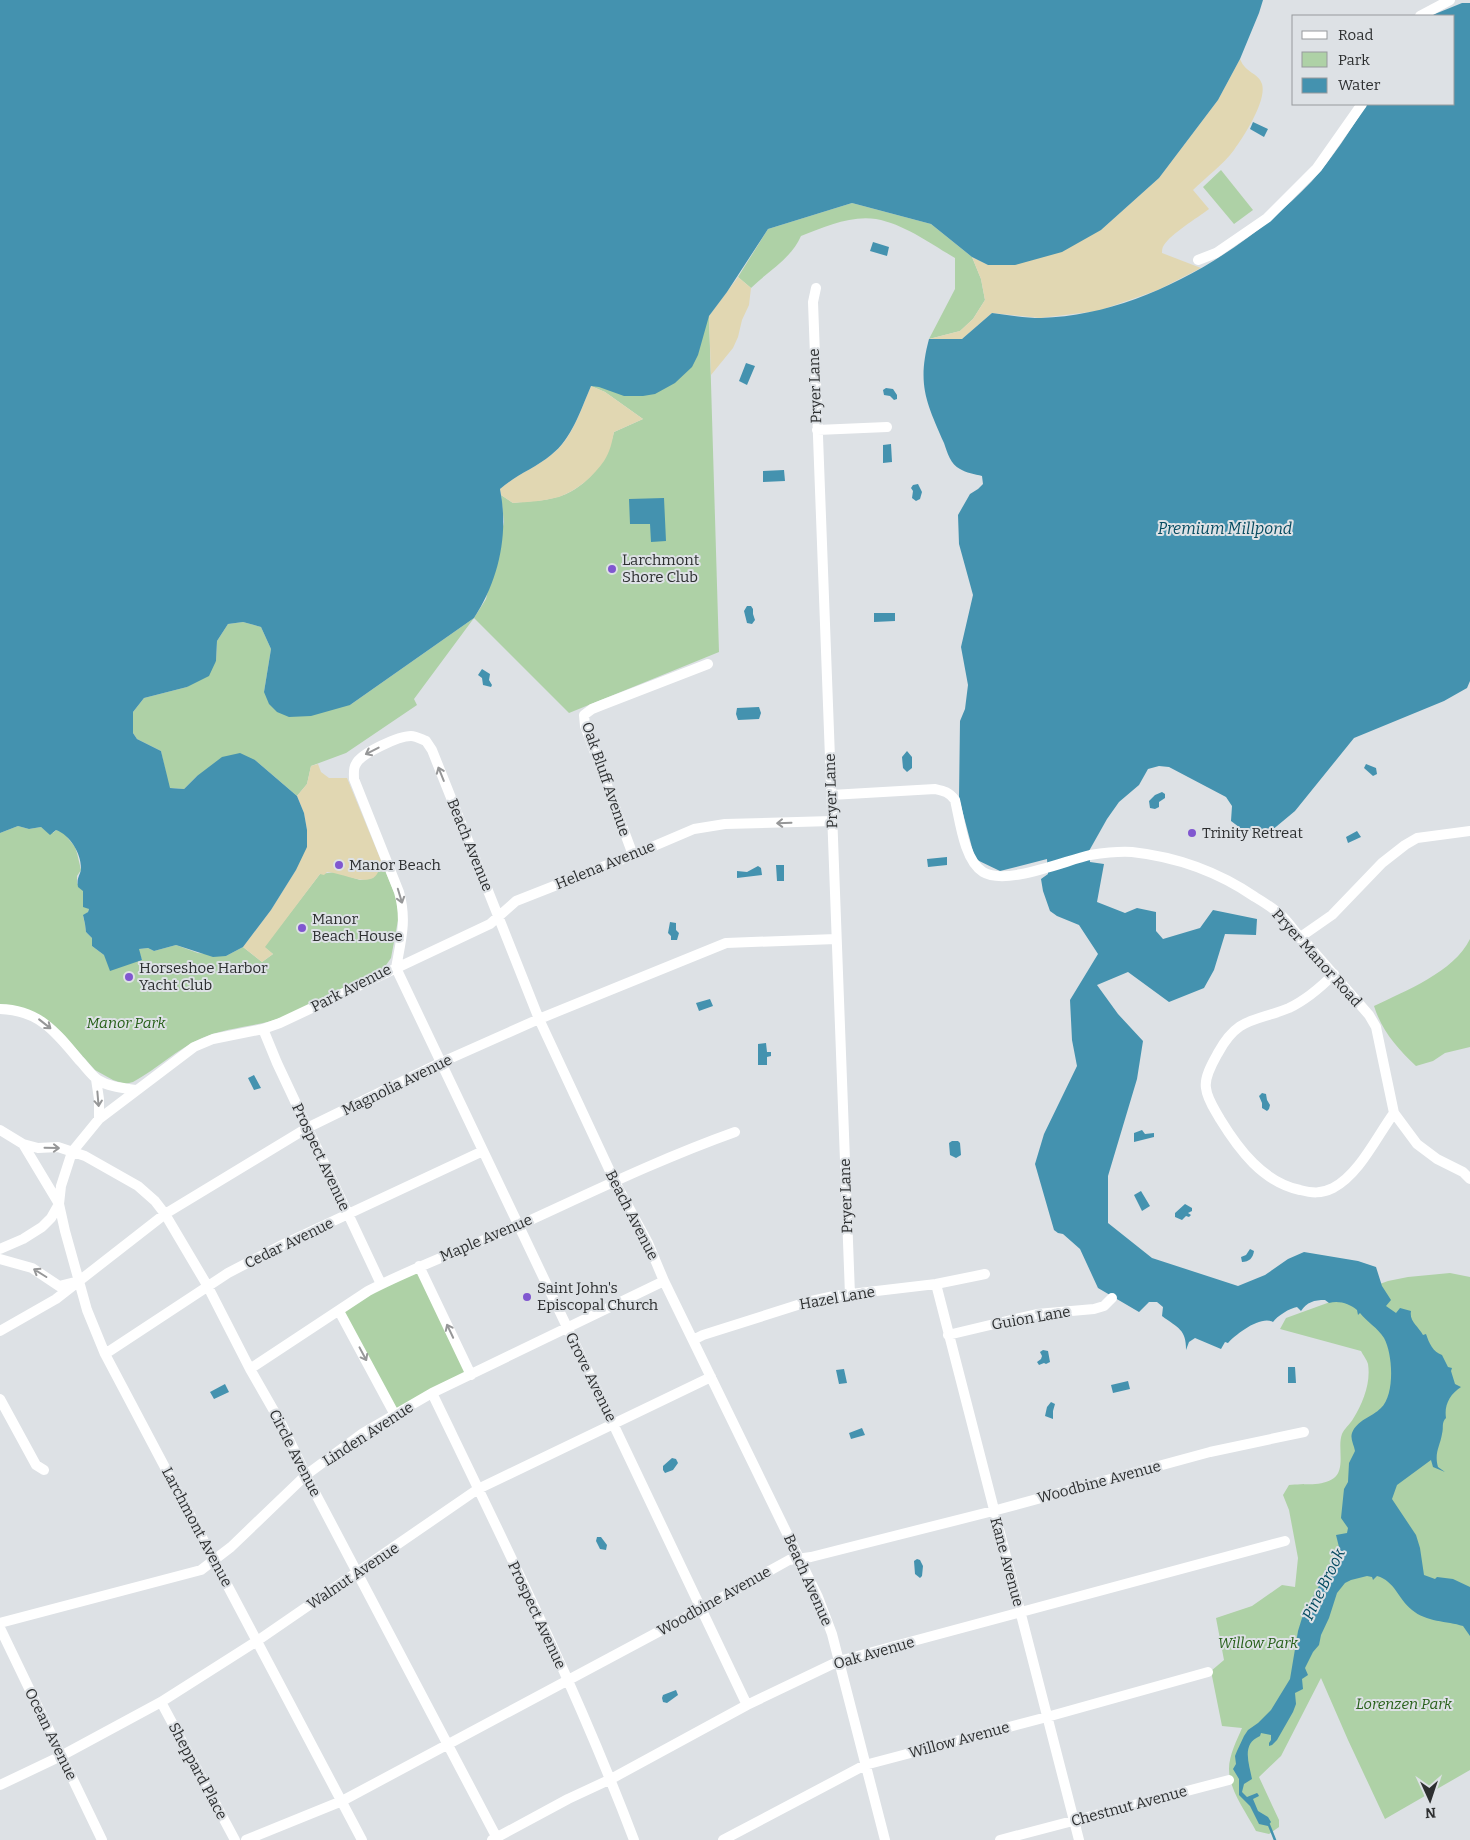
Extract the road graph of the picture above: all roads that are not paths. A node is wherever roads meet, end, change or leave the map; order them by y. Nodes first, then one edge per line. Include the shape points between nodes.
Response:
1 (1450, 0) edge
2 (1422, 15) edge
3 (1361, 105) edge
4 (1198, 260) dead end
5 (816, 288) dead end
6 (887, 427) dead end
7 (817, 430) junction
8 (708, 664) dead end
9 (418, 737) joint
10 (831, 795) junction
11 (832, 821) junction
12 (1470, 831) edge
13 (633, 855) junction
14 (498, 916) junction
15 (1299, 938) junction
16 (836, 939) junction
17 (396, 968) junction
18 (1334, 974) junction
19 (0, 1009) edge
20 (539, 1018) junction
21 (263, 1029) junction
22 (440, 1063) junction
23 (96, 1079) junction
24 (136, 1090) junction
25 (1394, 1113) junction
26 (99, 1119) junction
27 (308, 1128) junction
28 (0, 1130) edge
29 (735, 1132) dead end
30 (23, 1144) junction
31 (484, 1151) junction
32 (72, 1152) junction
33 (1470, 1178) edge
34 (615, 1182) junction
35 (59, 1204) junction
36 (165, 1214) junction
37 (348, 1214) junction
38 (519, 1225) junction
39 (0, 1249) edge
40 (0, 1259) edge
41 (419, 1266) junction
42 (985, 1274) dead end
43 (664, 1281) junction
44 (79, 1282) junction
45 (381, 1284) junction
46 (936, 1284) junction
47 (207, 1286) junction
48 (850, 1294) junction
49 (1112, 1298) dead end
50 (340, 1311) junction
51 (567, 1326) junction
52 (0, 1331) edge
53 (948, 1335) junction
54 (693, 1340) junction
55 (104, 1354) junction
56 (250, 1369) junction
57 (471, 1374) junction
58 (711, 1377) junction
59 (432, 1393) junction
60 (0, 1399) edge
61 (395, 1415) junction
62 (614, 1423) junction
63 (1304, 1432) dead end
64 (44, 1470) dead end
65 (306, 1475) junction
66 (478, 1489) junction
67 (993, 1510) junction
68 (1285, 1541) dead end
69 (799, 1559) junction
70 (215, 1560) junction
71 (357, 1574) junction
72 (702, 1608) junction
73 (1021, 1614) junction
74 (0, 1623) edge
75 (0, 1628) edge
76 (257, 1641) junction
77 (839, 1661) junction
78 (1208, 1672) dead end
79 (568, 1680) junction
80 (160, 1702) junction
81 (747, 1705) junction
82 (1047, 1718) junction
83 (448, 1743) junction
84 (61, 1756) junction
85 (865, 1765) junction
86 (611, 1778) junction
87 (1229, 1780) dead end
88 (0, 1785) edge
89 (342, 1801) junction
90 (1074, 1821) junction
91 (495, 1839) edge
92 (102, 1840) edge
93 (235, 1840) edge
94 (246, 1840) edge
95 (362, 1840) edge
96 (634, 1840) edge
97 (723, 1840) edge
98 (885, 1840) edge
99 (1000, 1840) edge
100 (1079, 1840) edge

1 - 2 street
3 - 4 street via 1317,168 1267,218 1216,253
5 - 7 street, Pryer Lane via 813,302
6 - 7 street
7 - 10 street, Pryer Lane
8 - 13 street, Oak Bluff Avenue via 592,709 584,716
14 -> 9 street, Beach Avenue via 432,750 426,741
9 -> 17 street, Park Avenue via 403,737 364,755 354,769 354,779 403,907
10 - 11 street, Pryer Lane
10 - 15 street, Pryer Manor Road via 943,790 955,800 973,864 984,873 998,877 1090,855 1129,852 1202,868 1231,880 1270,906
11 -> 13 street, Helena Avenue via 725,824 694,829
11 - 16 street, Pryer Lane
12 - 15 street via 1418,838 1405,845 1382,863 1332,915
13 - 14 street, Helena Avenue via 516,900
14 - 17 street, Helena Avenue via 490,924
14 - 20 street, Beach Avenue
15 - 18 street, Pryer Manor Road
16 - 20 street, Magnolia Avenue via 726,943
16 - 48 street, Pryer Lane
17 - 21 street, Park Avenue
17 - 22 street, Grove Avenue
18 - 25 street, Pryer Manor Road via 1376,1027
18 - 25 street via 1321,987 1289,1008 1242,1024 1232,1033 1219,1051 1207,1079 1211,1103 1248,1159 1280,1183 1312,1193 1332,1189 1353,1173
19 -> 23 street via 27,1014 49,1026
20 - 22 street, Magnolia Avenue
20 - 34 street, Beach Avenue
21 - 24 street, Park Avenue via 213,1039 194,1047
21 - 27 street, Prospect Avenue
22 - 27 street, Magnolia Avenue
22 - 31 street, Grove Avenue
23 - 24 street via 118,1088
23 -> 26 street
24 - 26 street, Park Avenue
25 - 33 street, Pryer Manor Road via 1417,1144
26 - 32 street, Park Avenue
27 - 36 street, Magnolia Avenue
27 - 37 street, Prospect Avenue
28 - 30 street, Circle Avenue
29 - 34 street, Maple Avenue
30 -> 32 street, Circle Avenue via 38,1148 58,1147
30 - 35 street, Circle Avenue
31 - 37 street, Cedar Avenue
31 - 38 street, Grove Avenue
32 - 35 street, Park Avenue
32 - 36 street, Circle Avenue via 138,1186
34 - 38 street, Maple Avenue
34 - 43 street, Beach Avenue via 648,1243
35 - 39 street, Park Avenue via 42,1227
35 - 44 street, Larchmont Avenue
36 - 44 street, Magnolia Avenue
36 - 47 street, Circle Avenue
37 - 45 street, Prospect Avenue
37 - 47 street, Cedar Avenue
38 - 41 street, Maple Avenue
38 - 51 street, Grove Avenue
44 -> 40 street via 59,1286 32,1268
41 - 45 street, Maple Avenue
57 -> 41 street
42 - 46 street, Hazel Lane
43 - 51 street, Linden Avenue
43 - 54 street, Beach Avenue
44 - 52 street, Magnolia Avenue via 56,1300
44 - 55 street, Larchmont Avenue via 86,1310
45 - 50 street, Maple Avenue
46 - 48 street, Hazel Lane
46 - 53 street, Kane Avenue
47 - 55 street, Cedar Avenue
47 - 56 street, Circle Avenue
48 - 54 street, Hazel Lane via 807,1302
49 - 53 street, Guion Lane via 1104,1306 1094,1309 1037,1314
50 - 56 street, Maple Avenue
50 -> 61 street
51 - 57 street, Linden Avenue
51 - 62 street, Grove Avenue
53 - 67 street, Kane Avenue
54 - 58 street, Beach Avenue
55 - 70 street, Larchmont Avenue
56 - 65 street, Circle Avenue
57 - 59 street, Linden Avenue
58 - 62 street, Walnut Avenue
58 - 69 street, Beach Avenue
59 - 61 street, Linden Avenue
59 - 66 street, Prospect Avenue
60 - 64 street via 36,1465
61 - 65 street, Linden Avenue via 363,1433
62 - 66 street, Walnut Avenue
62 - 72 street, Grove Avenue
63 - 67 street, Woodbine Avenue via 1210,1452
65 - 70 street, Linden Avenue
65 - 71 street, Circle Avenue
66 - 71 street, Walnut Avenue
66 - 79 street, Prospect Avenue
67 - 69 street, Woodbine Avenue
67 - 73 street, Kane Avenue
68 - 73 street, Oak Avenue
69 - 72 street, Woodbine Avenue via 789,1560
69 - 77 street, Beach Avenue via 825,1614
70 - 74 street, Linden Avenue via 201,1570
70 - 76 street, Larchmont Avenue
71 - 76 street, Walnut Avenue
71 - 83 street, Circle Avenue
72 - 79 street, Woodbine Avenue
72 - 81 street, Grove Avenue
73 - 77 street, Oak Avenue
73 - 82 street, Kane Avenue
75 - 84 street, Ocean Avenue
76 - 80 street, Walnut Avenue
76 - 89 street, Larchmont Avenue
77 - 81 street, Oak Avenue
77 - 85 street, Beach Avenue
78 - 82 street, Willow Avenue
79 - 83 street, Woodbine Avenue
79 - 86 street, Prospect Avenue
80 - 84 street, Walnut Avenue
80 - 93 street, Sheppard Place
81 - 86 street, Oak Avenue
82 - 85 street, Willow Avenue
82 - 90 street, Kane Avenue
83 - 89 street, Woodbine Avenue
83 - 91 street, Circle Avenue
84 - 88 street, Walnut Avenue
84 - 92 street, Ocean Avenue
85 - 97 street, Willow Avenue
85 - 98 street, Beach Avenue
86 - 91 street, Oak Avenue
86 - 96 street, Prospect Avenue
87 - 90 street, Chestnut Avenue
89 - 94 street, Woodbine Avenue
89 - 95 street, Larchmont Avenue
90 - 99 street, Chestnut Avenue
90 - 100 street, Kane Avenue

